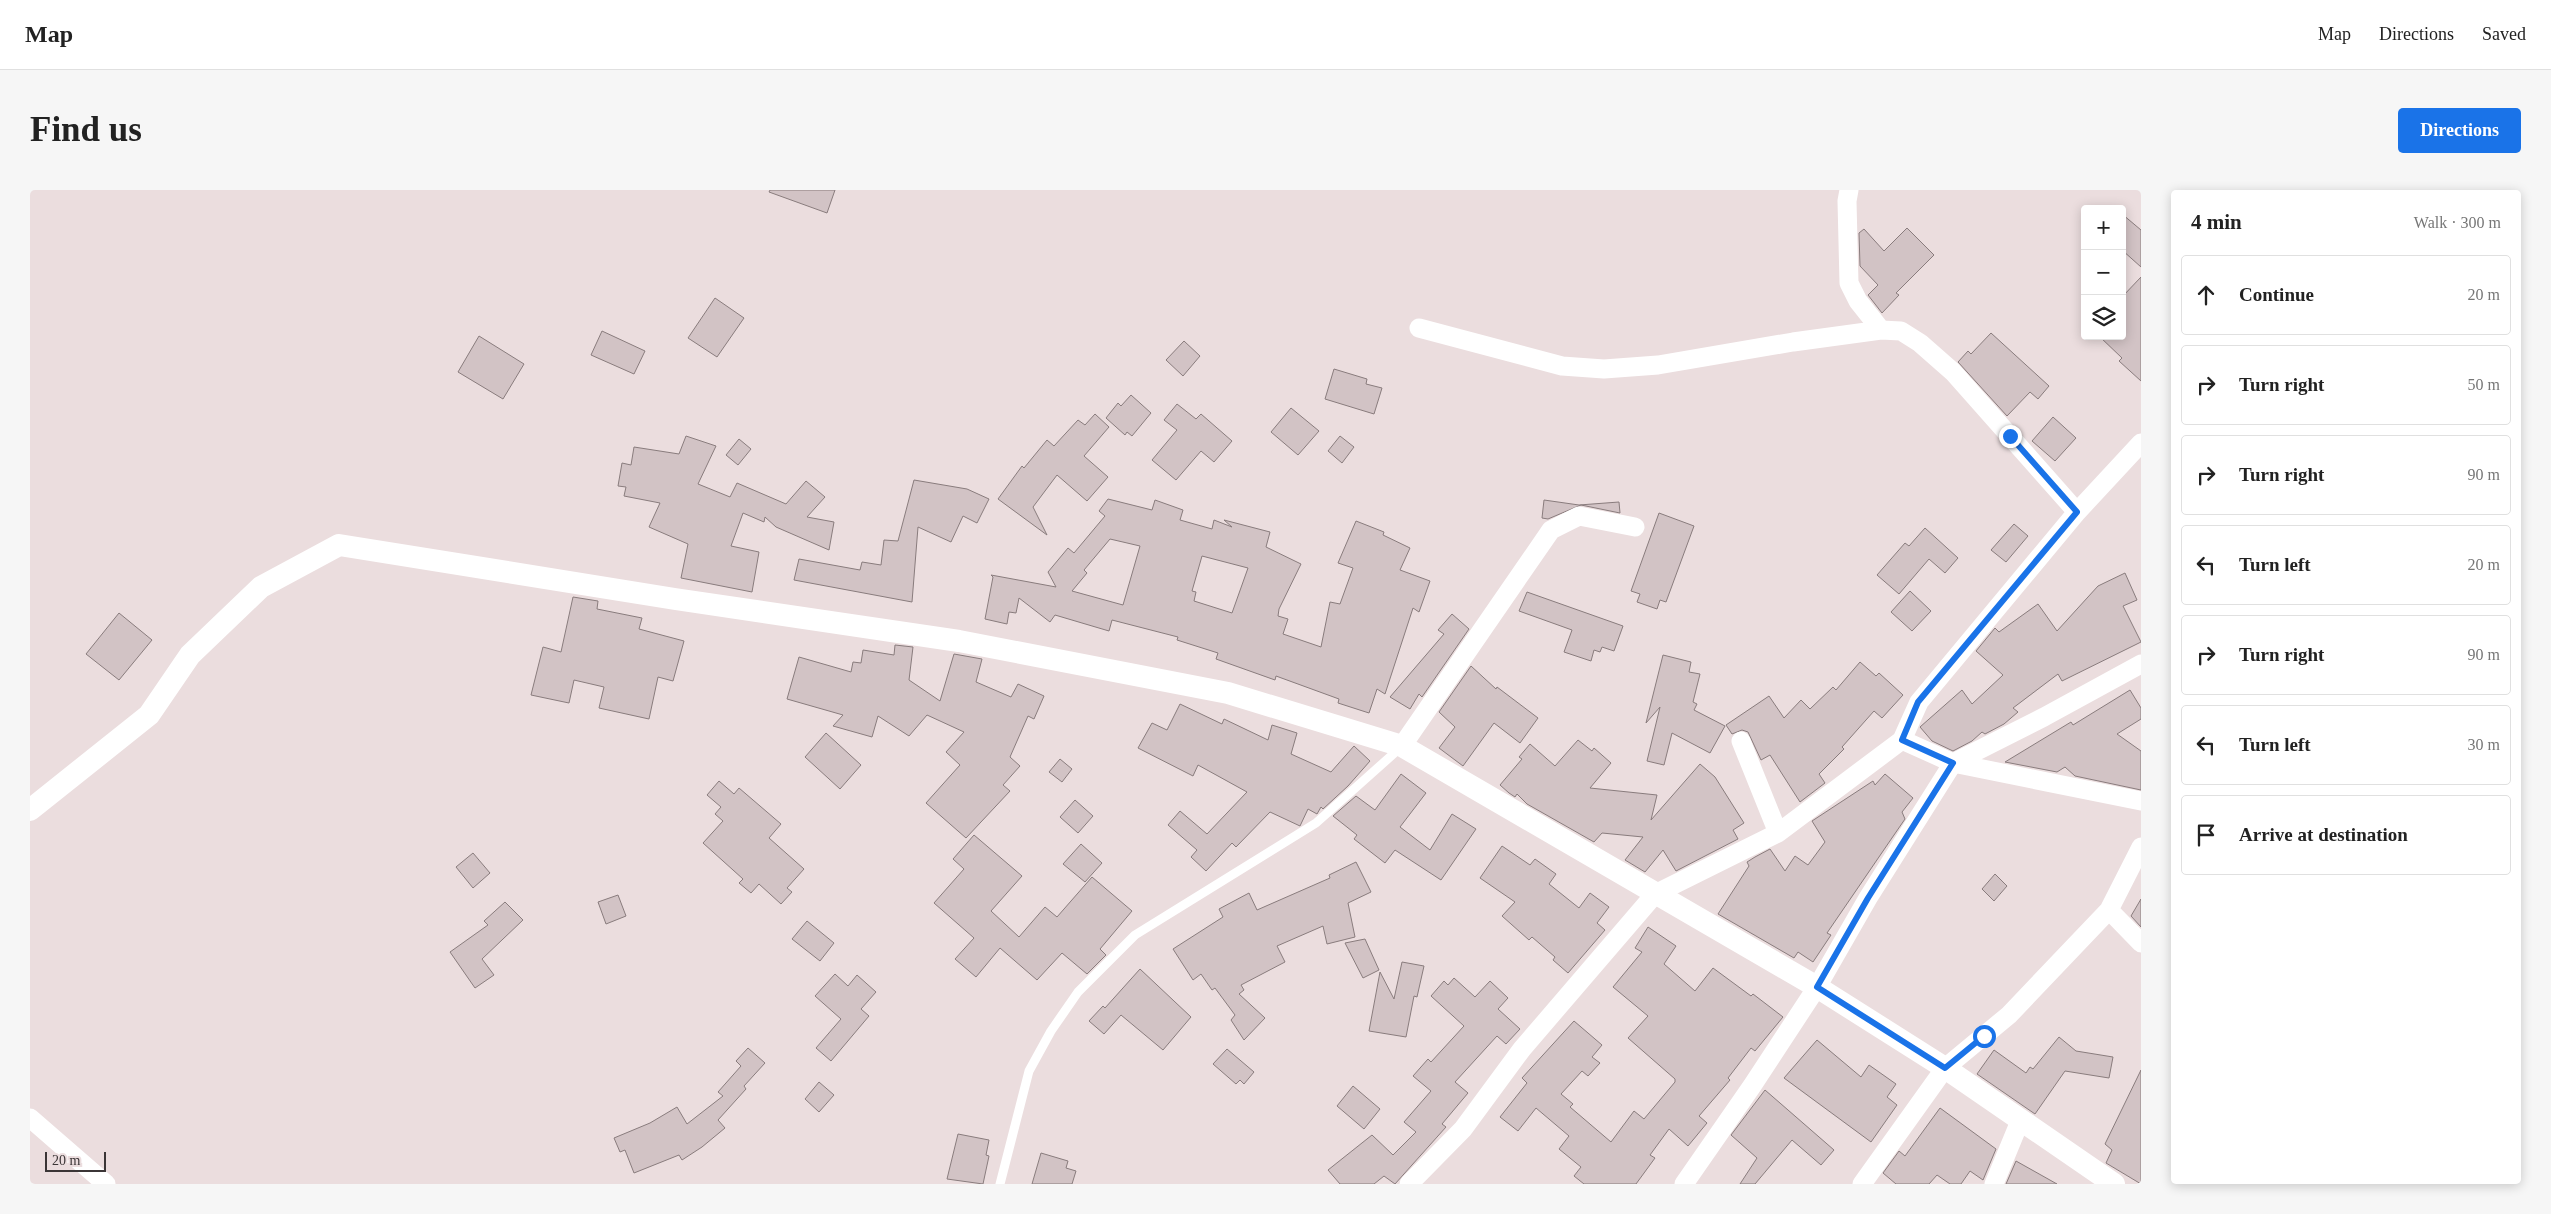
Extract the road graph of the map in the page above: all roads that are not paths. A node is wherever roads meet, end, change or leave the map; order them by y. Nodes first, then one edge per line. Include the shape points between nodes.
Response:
1 (1849, 190) edge
2 (1419, 328) dead end
3 (1881, 330) junction
4 (2141, 443) edge
5 (2077, 512) junction
6 (1635, 527) dead end
7 (2141, 664) edge
8 (1902, 740) junction
9 (1741, 741) dead end
10 (1402, 746) junction
11 (1953, 763) junction
12 (2141, 801) edge
13 (30, 810) edge
14 (1778, 832) junction
15 (2141, 847) edge
16 (1655, 894) junction
17 (2109, 910) junction
18 (2141, 943) edge
19 (1817, 987) junction
20 (1945, 1068) junction
21 (30, 1118) edge
22 (2020, 1121) junction
23 (106, 1184) edge
24 (1000, 1184) edge
25 (1410, 1184) edge
26 (1684, 1184) edge
27 (1862, 1184) edge
28 (1994, 1184) edge
29 (2114, 1184) edge

1 - 3 street via 1846,201 1849,283 1858,301
2 - 3 street via 1562,366 1604,370 1658,365
3 - 5 street via 1901,331 1953,372
4 - 5 street
5 - 8 street via 1918,702
6 - 10 street via 1579,516 1552,530
7 - 11 street
8 - 11 street
8 - 14 street
9 - 14 street
10 - 13 street via 1228,694 969,643 675,600 339,545 261,587 190,655 149,715
10 - 16 street
10 - 24 lane via 1316,823 1135,935 1078,992 1029,1071
11 - 12 street
11 - 19 street via 1868,898
14 - 16 street
15 - 17 street
16 - 19 street
16 - 25 street via 1522,1049 1463,1129
17 - 18 street
17 - 20 street via 2009,1015
19 - 20 street
19 - 26 street
20 - 22 street
20 - 27 street
21 - 23 street
22 - 28 street
22 - 29 street

